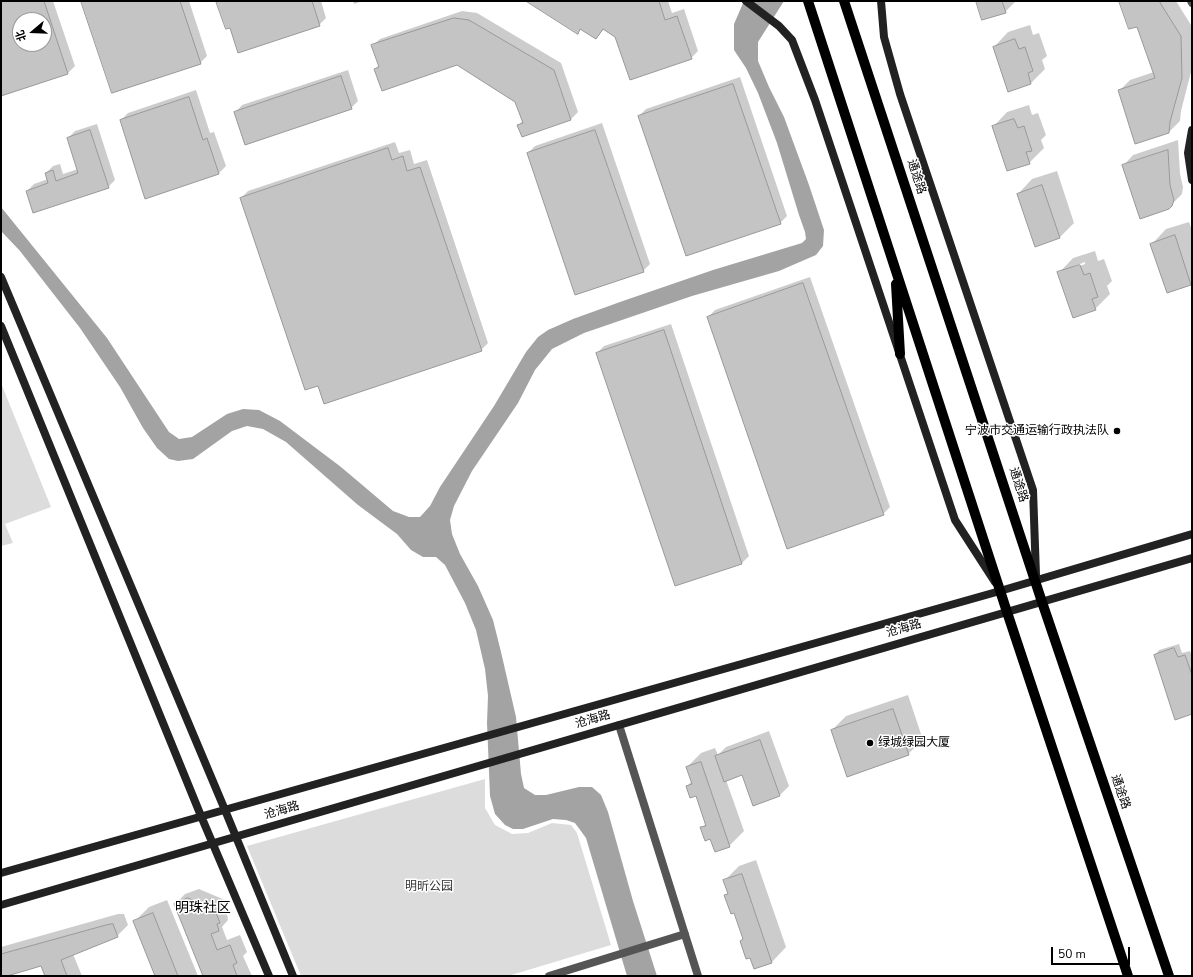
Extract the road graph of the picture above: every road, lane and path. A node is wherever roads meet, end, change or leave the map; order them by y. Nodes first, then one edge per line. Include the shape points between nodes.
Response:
1 (746, 1) edge
2 (808, 1) edge
3 (844, 1) edge
4 (881, 1) edge
5 (1192, 130) edge
6 (1192, 180) edge
7 (895, 270) junction
8 (1, 277) edge
9 (1, 326) edge
10 (900, 354) junction
11 (1192, 534) edge
12 (1192, 558) edge
13 (1036, 580) junction
14 (1000, 591) junction
15 (1042, 602) junction
16 (1007, 612) junction
17 (619, 725) junction
18 (225, 810) junction
19 (201, 816) junction
20 (235, 837) junction
21 (212, 844) junction
22 (1, 873) edge
23 (1, 905) edge
24 (685, 934) junction
25 (269, 976) edge
26 (292, 976) edge
27 (549, 976) edge
28 (698, 976) edge
29 (1128, 976) edge
30 (1169, 976) edge

1 - 10 main road via 779,26 792,40 815,100
2 - 7 main road
3 - 13 main road, 通途路
4 - 13 main road via 884,37 900,94 1033,490
5 - 6 main road via 1188,153
7 - 10 main road
7 - 14 main road
8 - 18 main road
9 - 19 main road
10 - 14 main road via 955,520
11 - 13 main road, 沧海路
12 - 15 main road, 沧海路
13 - 14 main road, 沧海路
13 - 15 main road, 通途路
14 - 16 main road
14 - 18 main road, 沧海路
15 - 16 main road, 沧海路
15 - 30 main road, 通途路
16 - 17 main road, 沧海路
16 - 29 main road
17 - 20 main road, 沧海路
17 - 24 street
18 - 19 main road, 沧海路
18 - 20 main road
19 - 21 main road
19 - 22 main road, 沧海路
20 - 21 main road, 沧海路
20 - 26 main road
21 - 23 main road, 沧海路
21 - 25 main road
24 - 27 street
24 - 28 street

